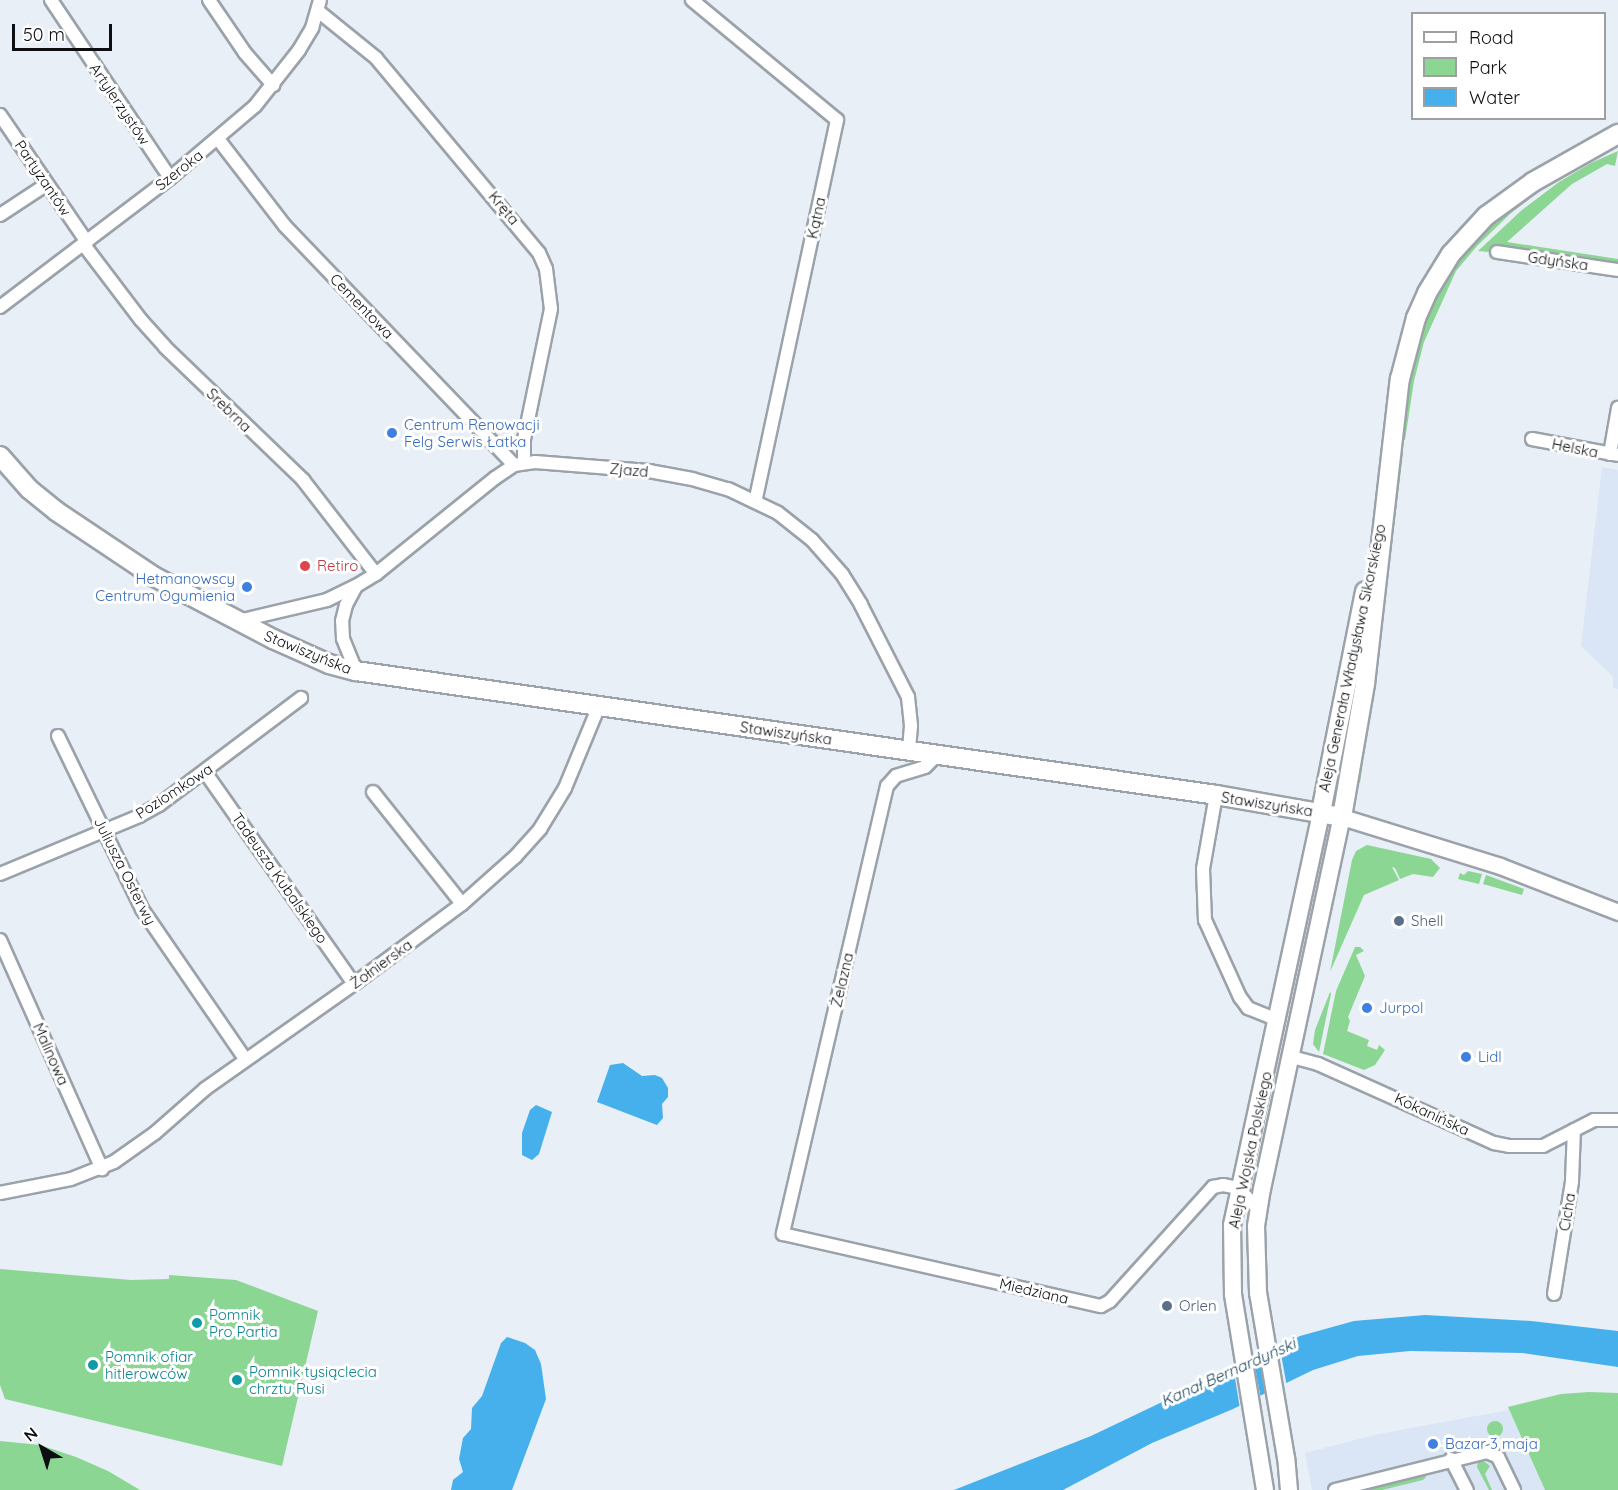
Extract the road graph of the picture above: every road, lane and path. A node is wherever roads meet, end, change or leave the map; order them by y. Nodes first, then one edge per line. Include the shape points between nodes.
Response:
1 (51, 0) edge
2 (209, 0) edge
3 (692, 0) edge
4 (319, 6) edge
5 (273, 85) junction
6 (0, 115) edge
7 (1618, 134) edge
8 (218, 139) junction
9 (170, 178) junction
10 (47, 183) junction
11 (0, 215) edge
12 (85, 243) junction
13 (1497, 252) dead end
14 (1618, 270) edge
15 (0, 306) edge
16 (1618, 408) edge
17 (1532, 439) dead end
18 (1614, 455) edge
19 (0, 456) edge
20 (519, 464) junction
21 (755, 501) junction
22 (1384, 504) junction
23 (376, 574) junction
24 (356, 586) junction
25 (237, 621) junction
26 (356, 672) junction
27 (301, 698) dead end
28 (599, 706) junction
29 (58, 736) dead end
30 (909, 751) junction
31 (937, 755) junction
32 (205, 772) junction
33 (372, 792) dead end
34 (1216, 795) junction
35 (1321, 812) junction
36 (1342, 817) junction
37 (104, 831) junction
38 (0, 874) edge
39 (462, 904) junction
40 (1618, 912) edge
41 (0, 939) edge
42 (354, 984) junction
43 (1278, 1020) junction
44 (1292, 1057) junction
45 (245, 1059) junction
46 (1618, 1120) edge
47 (1574, 1130) junction
48 (102, 1169) junction
49 (1238, 1188) junction
50 (0, 1193) edge
51 (1258, 1209) junction
52 (783, 1234) joint
53 (1554, 1294) dead end
54 (1451, 1459) junction
55 (1265, 1490) edge
56 (1289, 1490) edge
57 (1335, 1490) edge
58 (1467, 1490) edge
59 (1514, 1490) edge

1 - 9 street, Artylerzystów
2 - 5 street
3 - 21 street, Kątna via 837,120
4 - 5 street, Szeroka via 303,43
4 - 20 street, Kręta via 375,58 539,254 546,269 551,309
5 - 8 street, Szeroka
6 - 10 street, Partyzantów
7 - 22 main road, Aleja Generała Władysława Sikorskiego via 1505,201 1468,234 1438,273 1407,347
8 - 9 street, Szeroka
8 - 20 street, Cementowa via 285,226
9 - 12 street, Szeroka
10 - 11 street
10 - 12 street, Partyzantów
12 - 15 street, Szeroka
12 - 23 street, Srebrna via 141,320 303,480
13 - 14 street, Gdyńska
16 - 18 street
17 - 18 street, Helska
19 - 25 main road, Stawiszyńska via 29,489 80,528 153,576
20 - 21 street, Zjazd via 648,471 710,484
20 - 23 street via 495,478
21 - 30 street, Zjazd via 778,513 812,540 853,591 908,697
22 - 35 main road, Aleja Generała Władysława Sikorskiego
22 - 36 main road, Aleja Generała Władysława Sikorskiego via 1365,684
23 - 24 street
24 - 25 street via 327,600
24 - 26 street via 342,621 343,638
25 - 26 main road, Stawiszyńska via 306,654
26 - 28 main road, Stawiszyńska
27 - 32 street, Poziomkowa
28 - 30 main road, Stawiszyńska
28 - 39 street, Żołnierska via 551,814 532,840
29 - 37 street, Juliusza Osterwy
30 - 31 main road, Stawiszyńska
31 - 34 main road, Stawiszyńska
31 - 52 street, Żelazna via 925,767 896,776 887,786
32 - 37 street, Poziomkowa via 159,805
32 - 42 street, Tadeusza Kubalskiego
33 - 39 street
34 - 35 main road, Stawiszyńska
34 - 43 street via 1203,869 1205,920 1248,1008
35 - 36 main road, Stawiszyńska
35 - 43 main road, Aleja Wojska Polskiego
36 - 40 street, Stawiszyńska via 1500,866
36 - 44 main road, Aleja Wojska Polskiego
37 - 38 street, Poziomkowa
37 - 45 street, Juliusza Osterwy via 142,909
39 - 42 street, Żołnierska
41 - 48 street, Malinowa
42 - 45 street, Żołnierska
43 - 49 main road, Aleja Wojska Polskiego
44 - 47 street, Kokanińska via 1375,1087 1494,1143 1533,1147 1552,1143
44 - 51 main road, Aleja Wojska Polskiego
45 - 48 street, Żołnierska via 137,1147
46 - 47 street, Kokanińska via 1594,1120
47 - 53 street, Cicha via 1573,1174
48 - 50 street, Żołnierska
49 - 51 street
49 - 52 street, Miedziana via 1218,1186 1208,1191 1101,1306
49 - 55 main road, Aleja Wojska Polskiego via 1231,1263
51 - 56 main road, Aleja Wojska Polskiego via 1256,1264 1263,1329
54 - 57 street
54 - 58 street
54 - 59 street via 1478,1452 1494,1453

